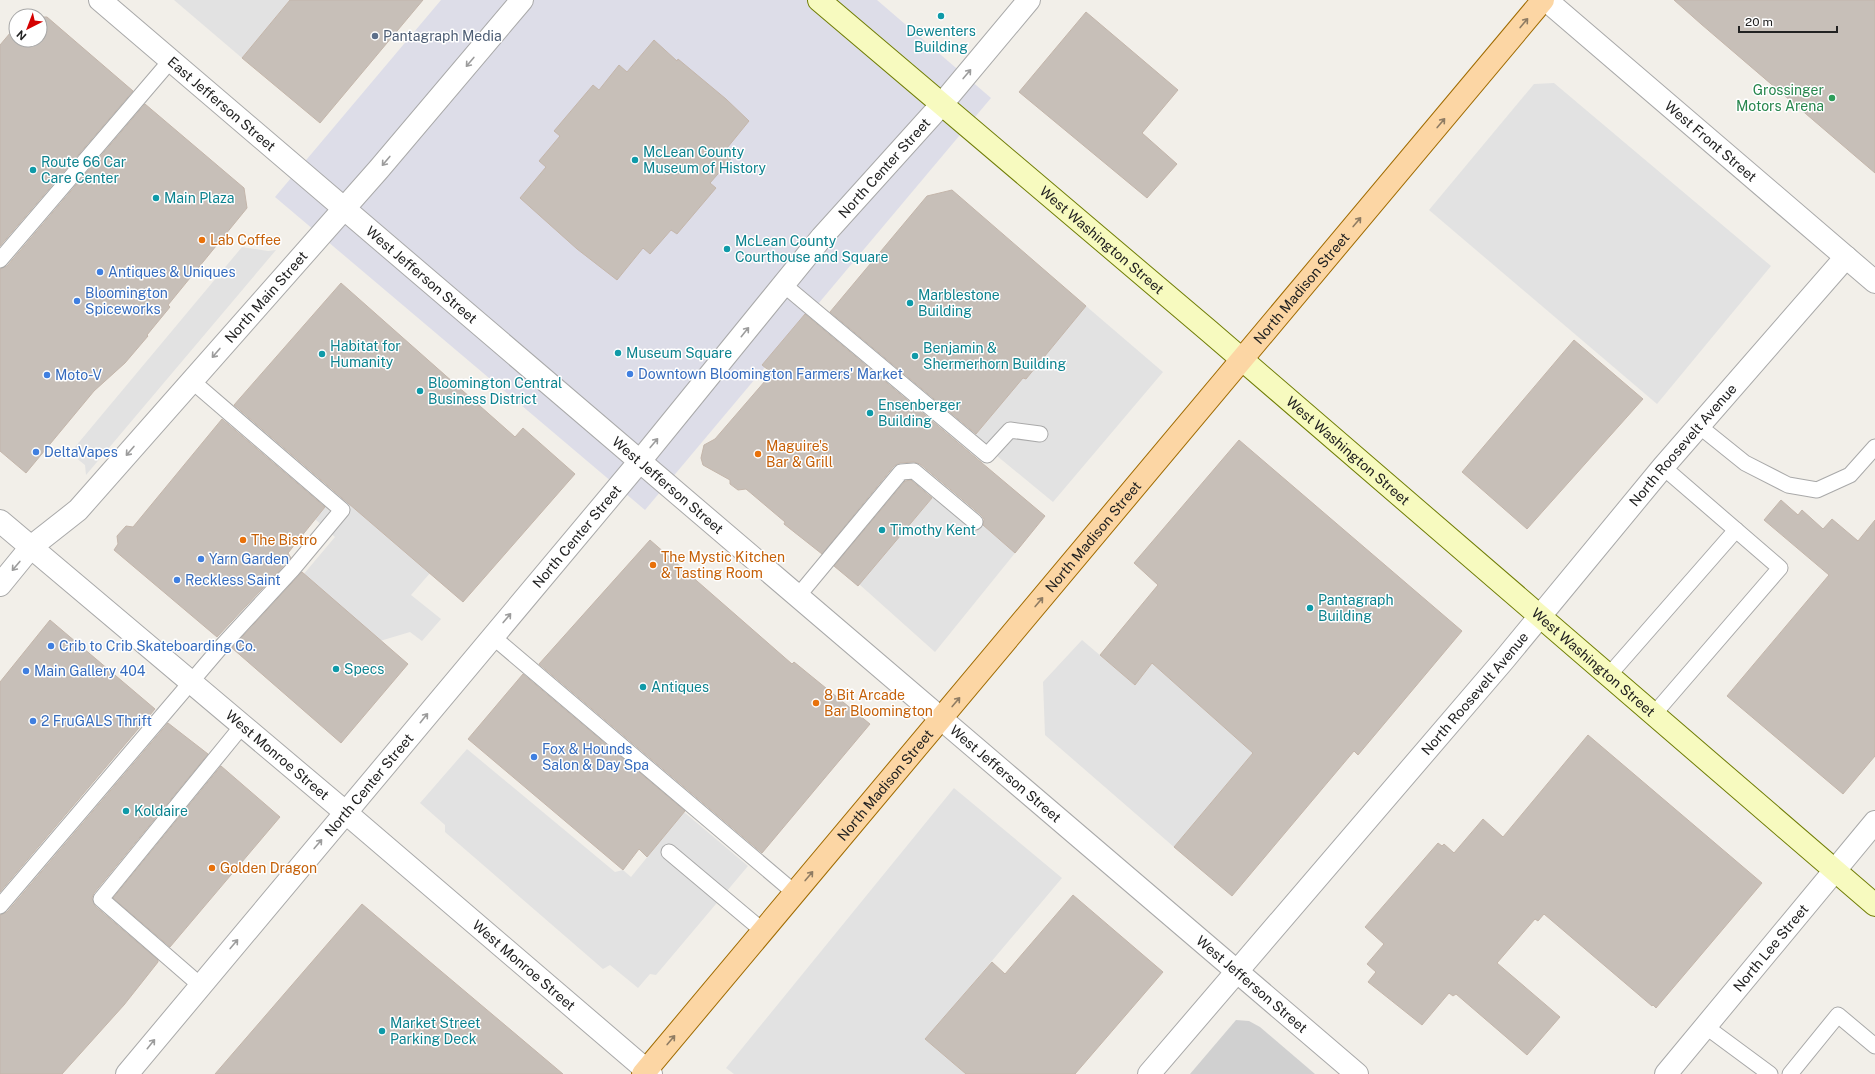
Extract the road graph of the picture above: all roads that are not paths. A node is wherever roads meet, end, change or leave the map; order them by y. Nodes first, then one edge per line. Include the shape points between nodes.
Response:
1 (100, 0) edge
2 (522, 0) edge
3 (819, 0) edge
4 (1030, 0) edge
5 (1543, 0) edge
6 (1546, 0) edge
7 (171, 60) junction
8 (942, 104) junction
9 (344, 208) junction
10 (1846, 257) junction
11 (0, 260) edge
12 (1875, 282) edge
13 (784, 284) junction
14 (1242, 360) junction
15 (192, 381) junction
16 (1699, 426) junction
17 (1040, 434) dead end
18 (1875, 448) edge
19 (640, 461) junction
20 (1663, 468) junction
21 (0, 521) edge
22 (975, 522) dead end
23 (1736, 530) junction
24 (31, 547) junction
25 (0, 585) edge
26 (798, 596) junction
27 (1540, 615) junction
28 (492, 636) junction
29 (1609, 675) junction
30 (190, 683) junction
31 (1654, 714) junction
32 (941, 718) junction
33 (242, 726) junction
34 (345, 812) junction
35 (1875, 822) edge
36 (668, 852) dead end
37 (1834, 870) junction
38 (795, 893) junction
39 (1875, 905) edge
40 (0, 906) edge
41 (763, 931) junction
42 (1236, 970) junction
43 (200, 985) junction
44 (1706, 1026) junction
45 (1875, 1046) edge
46 (647, 1073) edge
47 (127, 1074) edge
48 (1149, 1074) edge
49 (1357, 1074) edge
50 (1666, 1074) edge
51 (1770, 1074) edge
52 (1790, 1074) edge

1 - 7 street, East Jefferson Street
2 -> 9 street, North Main Street
3 - 8 main road, West Washington Street
8 -> 4 street, North Center Street
14 -> 5 main road, North Madison Street
6 - 10 street, West Front Street
7 - 9 street, East Jefferson Street
7 - 11 lane
8 - 13 street, North Center Street via 822,237
8 - 14 main road, West Washington Street
9 -> 15 street, North Main Street
9 - 19 street, West Jefferson Street
10 - 12 street, West Front Street
10 - 16 street, North Roosevelt Avenue
13 - 17 lane via 987,455 1010,430
19 -> 13 street, North Center Street
14 - 27 main road, West Washington Street
32 -> 14 main road, North Madison Street
15 -> 24 street, North Main Street via 78,510
15 - 30 lane via 342,510 292,570
16 - 18 lane via 1745,463 1788,485 1817,490 1850,475
16 - 20 street, North Roosevelt Avenue
19 - 26 street, West Jefferson Street
28 -> 19 street, North Center Street
20 - 23 lane
20 - 27 street, North Roosevelt Avenue
21 - 24 street, West Monroe Street
22 - 26 lane via 914,471 902,472
23 - 29 lane
23 - 31 lane via 1780,568
24 -> 25 street, North Main Street
24 - 30 street, West Monroe Street
26 - 32 street, West Jefferson Street
27 - 29 main road, West Washington Street
27 - 42 street, North Roosevelt Avenue
34 -> 28 street, North Center Street
28 - 38 lane
29 - 31 main road, West Washington Street
30 - 33 street, West Monroe Street
30 - 40 lane
31 - 37 main road, West Washington Street
38 -> 32 main road, North Madison Street
32 - 42 street, West Jefferson Street
33 - 34 street, West Monroe Street
33 - 43 lane via 101,899
43 -> 34 street, North Center Street
34 - 46 street, West Monroe Street
35 - 37 street, North Lee Street
36 - 41 lane
37 - 39 main road, West Washington Street
37 - 44 street, North Lee Street
38 - 41 main road, North Madison Street
46 -> 41 main road, North Madison Street
42 - 48 street, North Roosevelt Avenue
42 - 49 street, West Jefferson Street
47 -> 43 street, North Center Street
44 - 50 street, North Lee Street
44 - 51 lane
45 - 52 lane via 1838,1016

